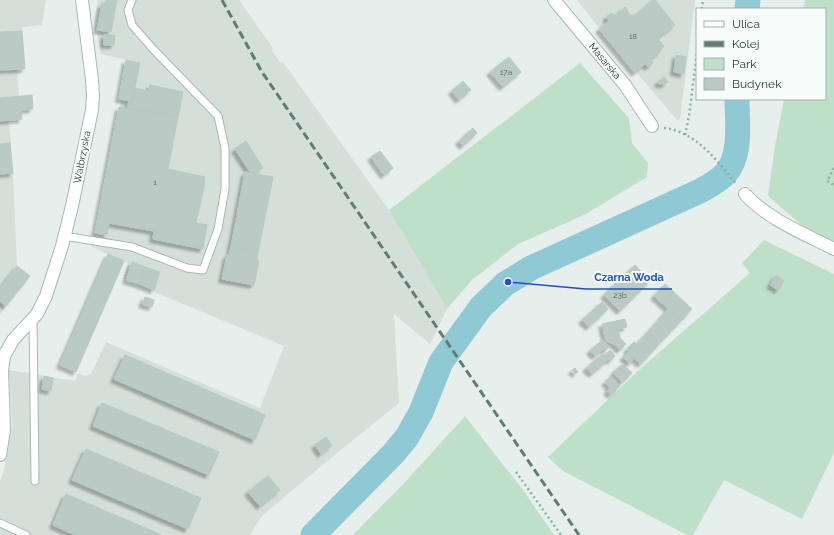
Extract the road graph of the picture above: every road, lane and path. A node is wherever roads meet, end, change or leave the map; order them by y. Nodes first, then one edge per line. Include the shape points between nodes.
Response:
1 (82, 0) edge
2 (132, 0) edge
3 (554, 0) edge
4 (696, 60) edge
5 (652, 126) joint
6 (685, 134) junction
7 (834, 168) edge
8 (834, 185) edge
9 (744, 194) joint
10 (64, 236) junction
11 (834, 249) edge
12 (37, 314) junction
13 (0, 455) edge
14 (516, 472) dead end
15 (35, 481) dead end
16 (0, 523) edge
17 (26, 535) edge
18 (561, 535) edge

1 - 10 street, Wałbrzyska via 93,100
2 - 10 lane via 128,10 132,25 218,116 224,148 225,189 218,229 203,270 187,268 132,247
3 - 5 street, Masarska via 628,88
4 - 6 path
5 - 6 path
6 - 9 path via 708,150
7 - 8 path via 827,182
9 - 11 street via 782,222
10 - 12 street, Wałbrzyska via 46,296
12 - 13 street, Wałbrzyska via 13,340 4,356 4,430
12 - 15 lane
14 - 18 path
16 - 17 lane

